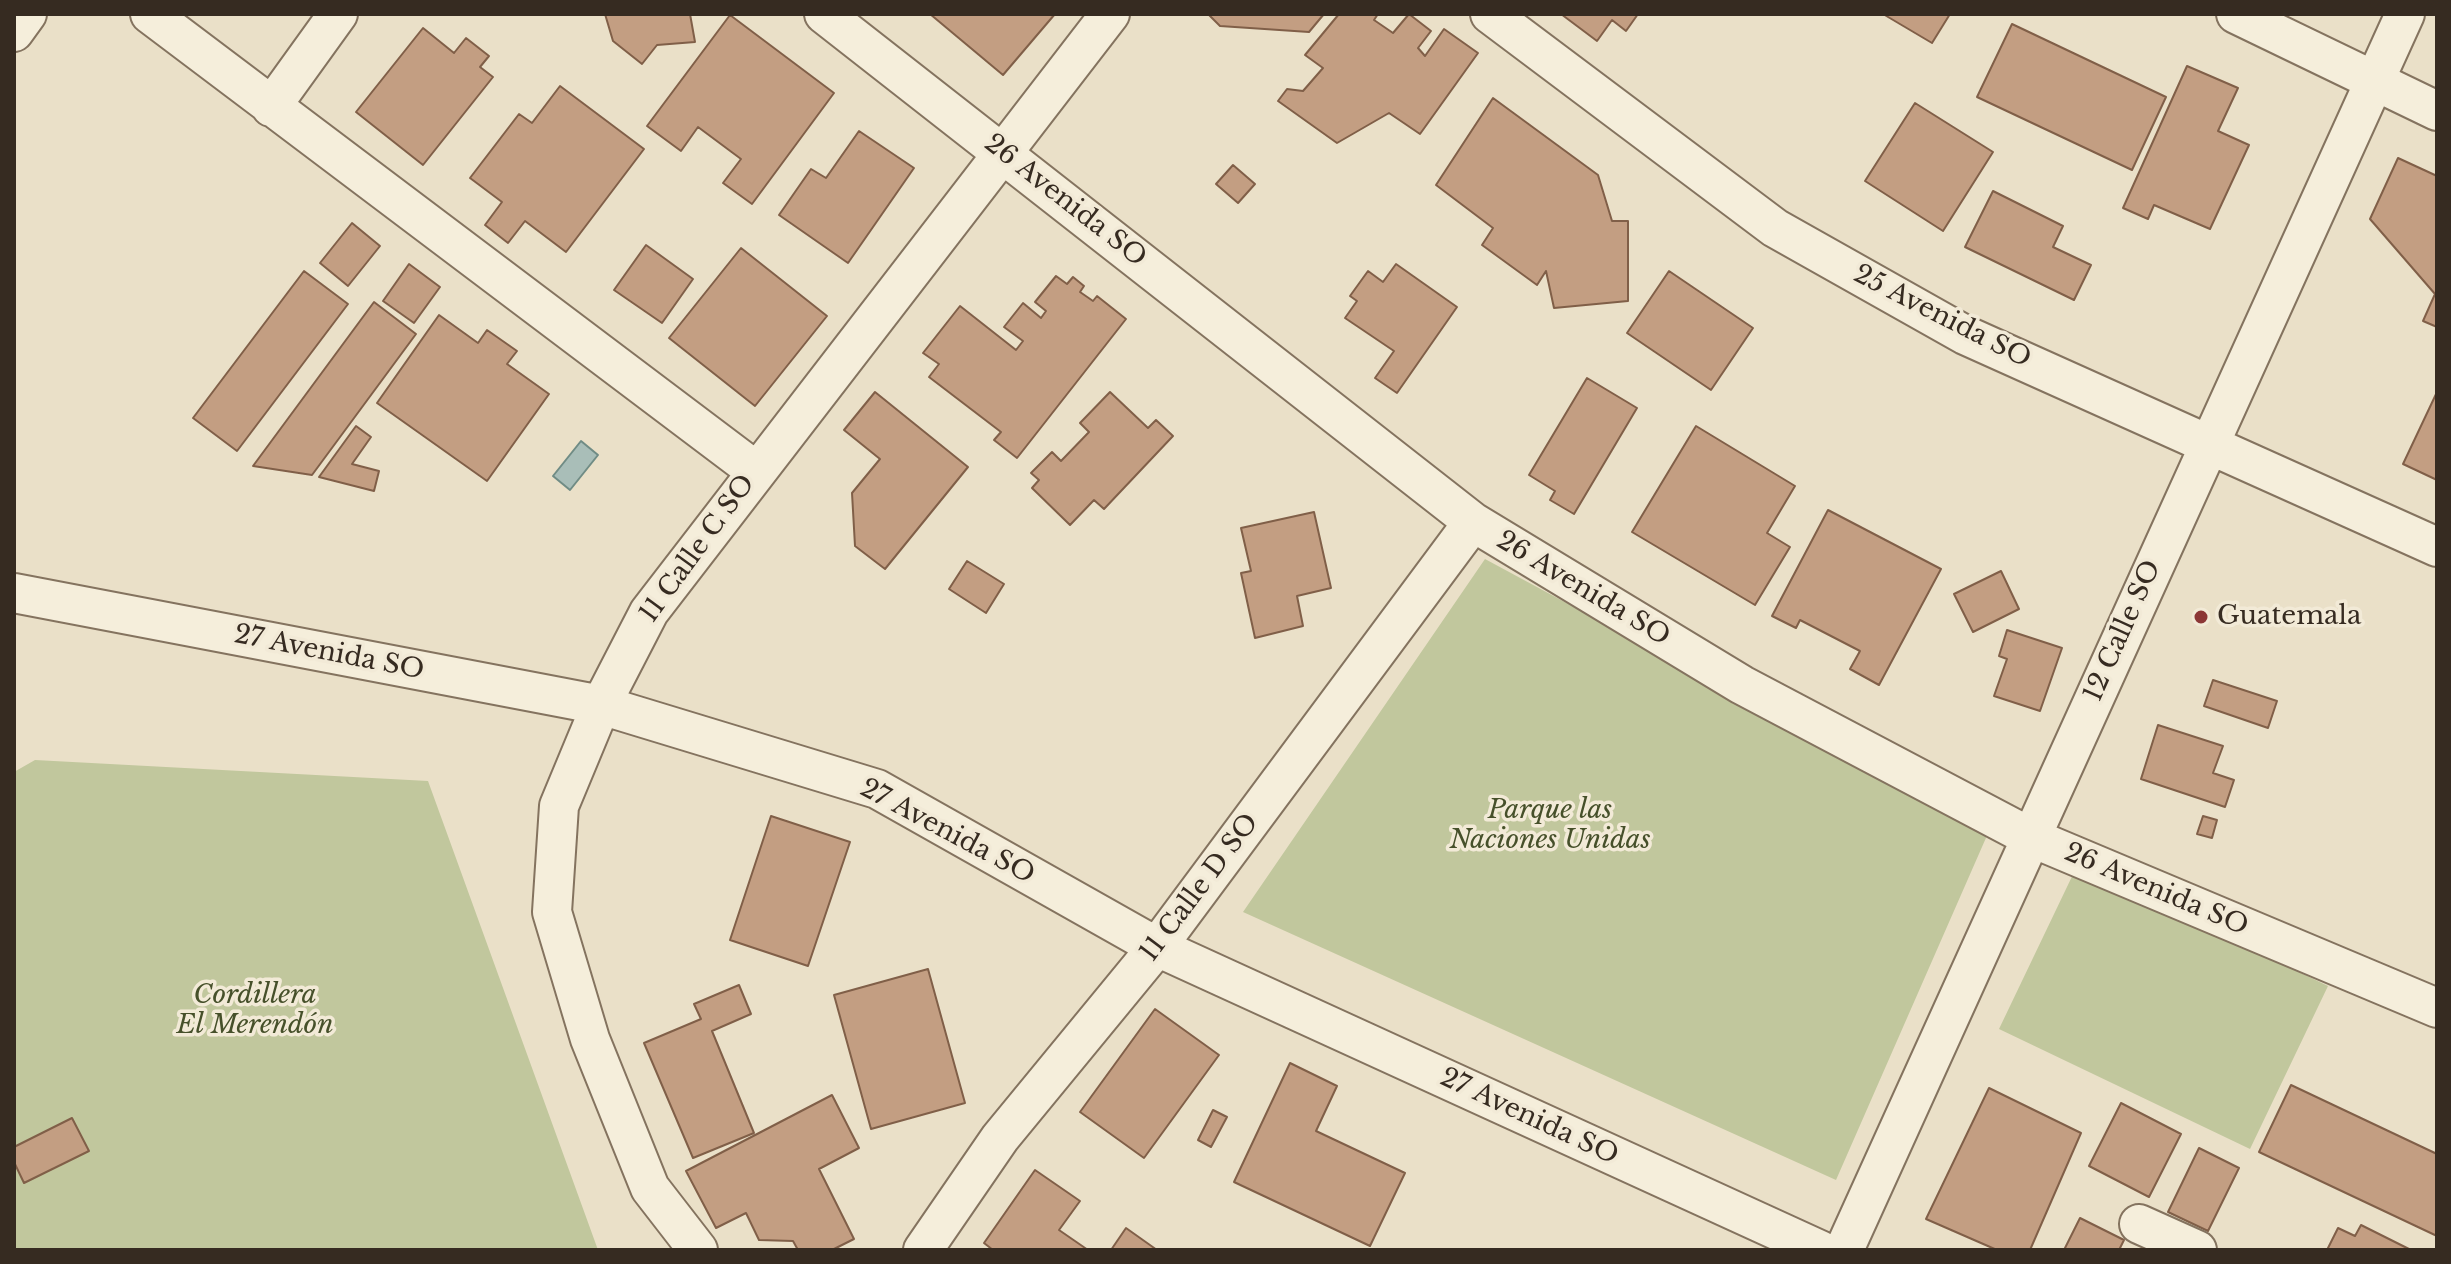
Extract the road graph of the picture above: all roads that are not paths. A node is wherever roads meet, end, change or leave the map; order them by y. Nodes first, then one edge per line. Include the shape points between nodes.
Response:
1 (27, 14) edge
2 (150, 14) edge
3 (338, 14) edge
4 (824, 14) edge
5 (1110, 14) edge
6 (1490, 14) edge
7 (2236, 14) edge
8 (2405, 14) edge
9 (14, 32) edge
10 (2375, 83) junction
11 (271, 107) junction
12 (2437, 111) edge
13 (1005, 153) junction
14 (2208, 443) junction
15 (756, 471) junction
16 (1473, 522) junction
17 (2437, 547) edge
18 (14, 593) edge
19 (601, 705) junction
20 (2030, 837) junction
21 (1157, 947) junction
22 (2437, 1008) edge
23 (2139, 1224) dead end
24 (698, 1250) edge
25 (923, 1250) edge
26 (1820, 1250) edge
27 (1844, 1250) edge
28 (2197, 1250) edge

1 - 9 street
2 - 11 street
3 - 11 street
4 - 13 street, 26 Avenida SO
5 - 13 street, 11 Calle C SO
6 - 14 street, 25 Avenida SO via 1775,228 1965,335
7 - 10 street
8 - 10 street, 12 Calle SO
10 - 12 street
10 - 14 street, 12 Calle SO
11 - 15 street
13 - 15 street, 11 Calle C SO
13 - 16 street, 26 Avenida SO
14 - 17 street, 25 Avenida SO
14 - 20 street, 12 Calle SO
15 - 19 street, 11 Calle C SO via 649,612
16 - 20 street, 26 Avenida SO via 1742,685
16 - 21 street, 11 Calle D SO
18 - 19 street, 27 Avenida SO
19 - 21 street, 27 Avenida SO via 877,789
19 - 24 street, 11 Calle C SO via 559,806 552,912 590,1039 650,1188
20 - 22 street, 26 Avenida SO
20 - 27 street, 12 Calle SO
21 - 25 street, 11 Calle D SO via 1000,1138
21 - 26 street, 27 Avenida SO
23 - 28 street

